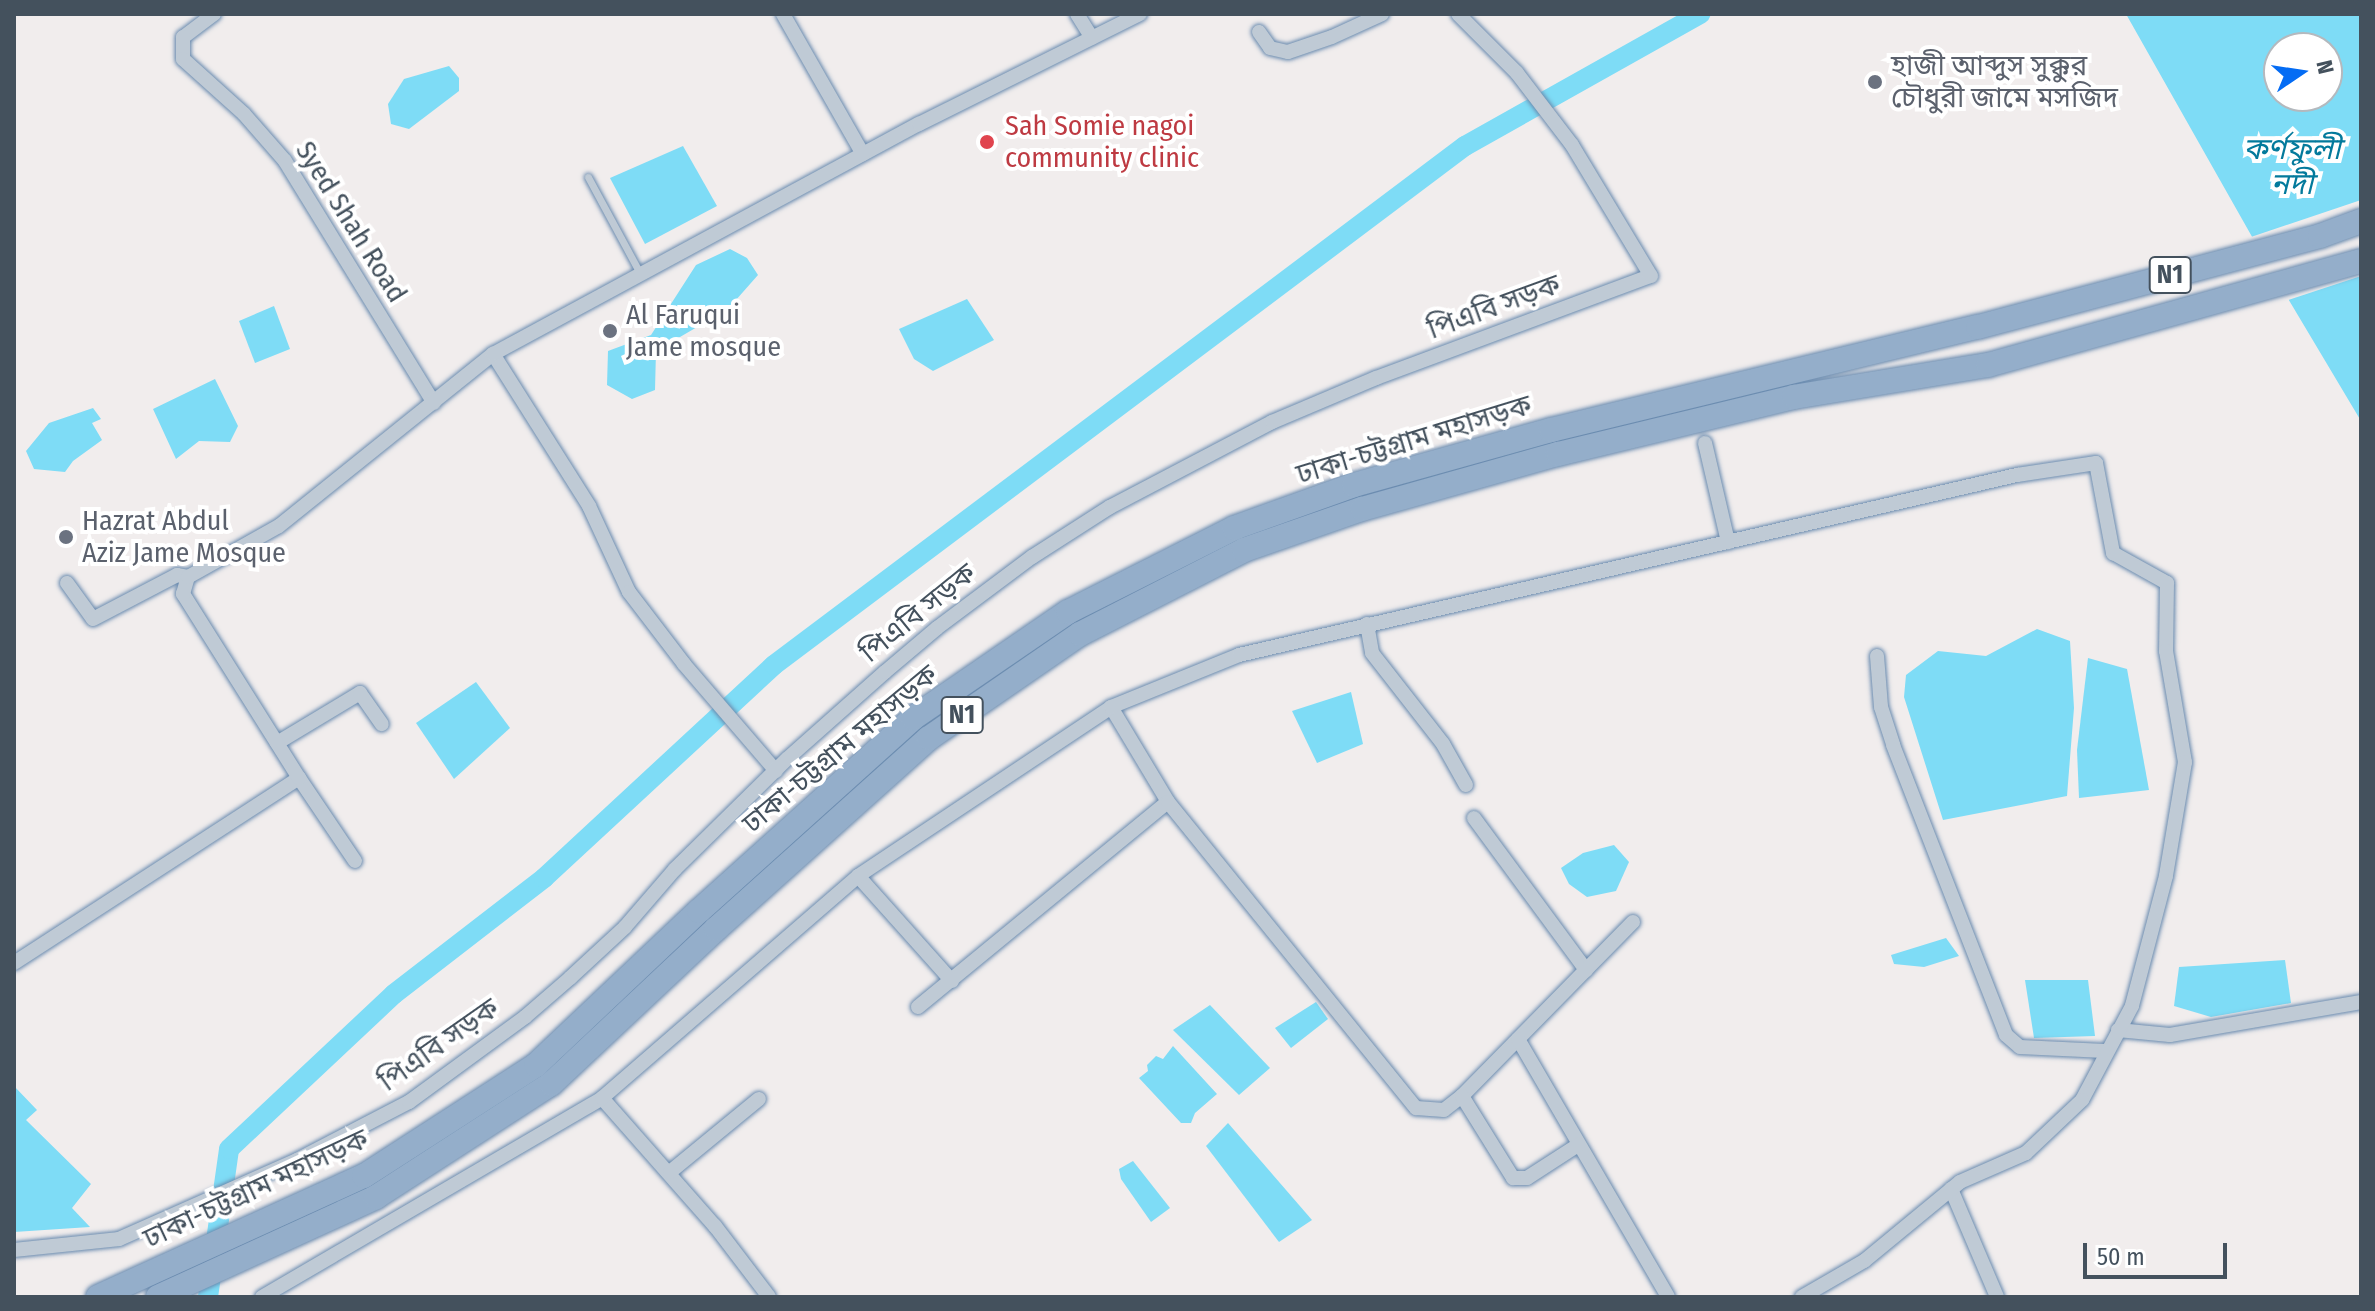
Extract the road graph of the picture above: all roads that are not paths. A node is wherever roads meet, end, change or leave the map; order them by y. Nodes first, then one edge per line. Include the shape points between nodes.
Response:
1 (214, 14) edge
2 (783, 14) edge
3 (1077, 14) edge
4 (1140, 14) edge
5 (1382, 14) edge
6 (1458, 14) edge
7 (1259, 32) dead end
8 (1092, 38) junction
9 (863, 154) junction
10 (588, 177) dead end
11 (2361, 221) edge
12 (2361, 261) edge
13 (641, 275) junction
14 (493, 354) junction
15 (434, 403) junction
16 (1705, 443) dead end
17 (1728, 542) junction
18 (188, 577) junction
19 (67, 583) dead end
20 (1367, 624) junction
21 (1877, 656) dead end
22 (1111, 707) junction
23 (382, 724) dead end
24 (277, 743) junction
25 (776, 771) junction
26 (299, 778) junction
27 (1466, 785) dead end
28 (1168, 802) junction
29 (1474, 818) dead end
30 (355, 861) dead end
31 (858, 876) junction
32 (1633, 922) dead end
33 (14, 963) edge
34 (1586, 970) junction
35 (952, 981) junction
36 (2361, 1002) edge
37 (918, 1007) dead end
38 (2118, 1030) junction
39 (1518, 1039) junction
40 (2105, 1051) junction
41 (1462, 1096) junction
42 (602, 1098) junction
43 (759, 1099) dead end
44 (1578, 1145) junction
45 (670, 1172) junction
46 (1951, 1189) junction
47 (14, 1250) edge
48 (166, 1293) edge
49 (98, 1297) edge
50 (262, 1297) edge
51 (769, 1297) edge
52 (1668, 1297) edge
53 (1802, 1297) edge
54 (1997, 1297) edge

1 - 15 street, Syed Shah Road via 183,37 183,59 244,114 285,161
2 - 9 street
3 - 8 street
4 - 8 street
5 - 7 street via 1288,52 1270,48
6 - 25 street, পিএবি সড়ক via 1517,73 1572,145 1651,276 1272,422 1110,507 937,628
8 - 9 street
9 - 13 street
10 - 13 lane
11 - 49 highway, ঢাকা-চট্টগ্রাম মহাসড়ক / N1 via 1978,327 1551,430 1354,485 1234,528 1082,605 913,718 536,1065 364,1176
12 - 48 highway, ঢাকা-চট্টগ্রাম মহাসড়ক / N1 via 1988,365 1779,401 1558,454 1362,509 1244,550 1094,627 929,738 551,1084 376,1197
13 - 14 street
14 - 15 street
14 - 25 street via 589,506 629,592
15 - 18 street via 279,526
16 - 17 street
17 - 20 street
17 - 38 street via 2017,475 2096,463 2113,553 2167,583 2166,651 2185,762 2166,876 2132,1006
18 - 19 street via 177,575 93,619
18 - 24 street via 183,594
20 - 22 street via 1239,655
20 - 27 street via 1372,653 1443,744
21 - 40 street via 1881,707 1893,745 2006,1035 2020,1047
22 - 28 street
22 - 31 street
23 - 24 street via 360,693
24 - 26 street
25 - 47 street, পিএবি সড়ক via 675,869 625,927 525,1017 409,1102 297,1160 119,1239
26 - 30 street
26 - 33 street
28 - 35 street
28 - 41 street via 1416,1108 1444,1110
29 - 34 street
31 - 35 street
31 - 42 street
32 - 34 street
34 - 39 street
35 - 37 street
36 - 38 street via 2170,1035
38 - 40 street
39 - 41 street
39 - 44 street
40 - 46 street via 2082,1100 2026,1153
41 - 44 street via 1513,1178 1527,1178
42 - 45 street
42 - 50 street
43 - 45 street
44 - 52 street
45 - 51 street
46 - 53 street via 1864,1261
46 - 54 street

